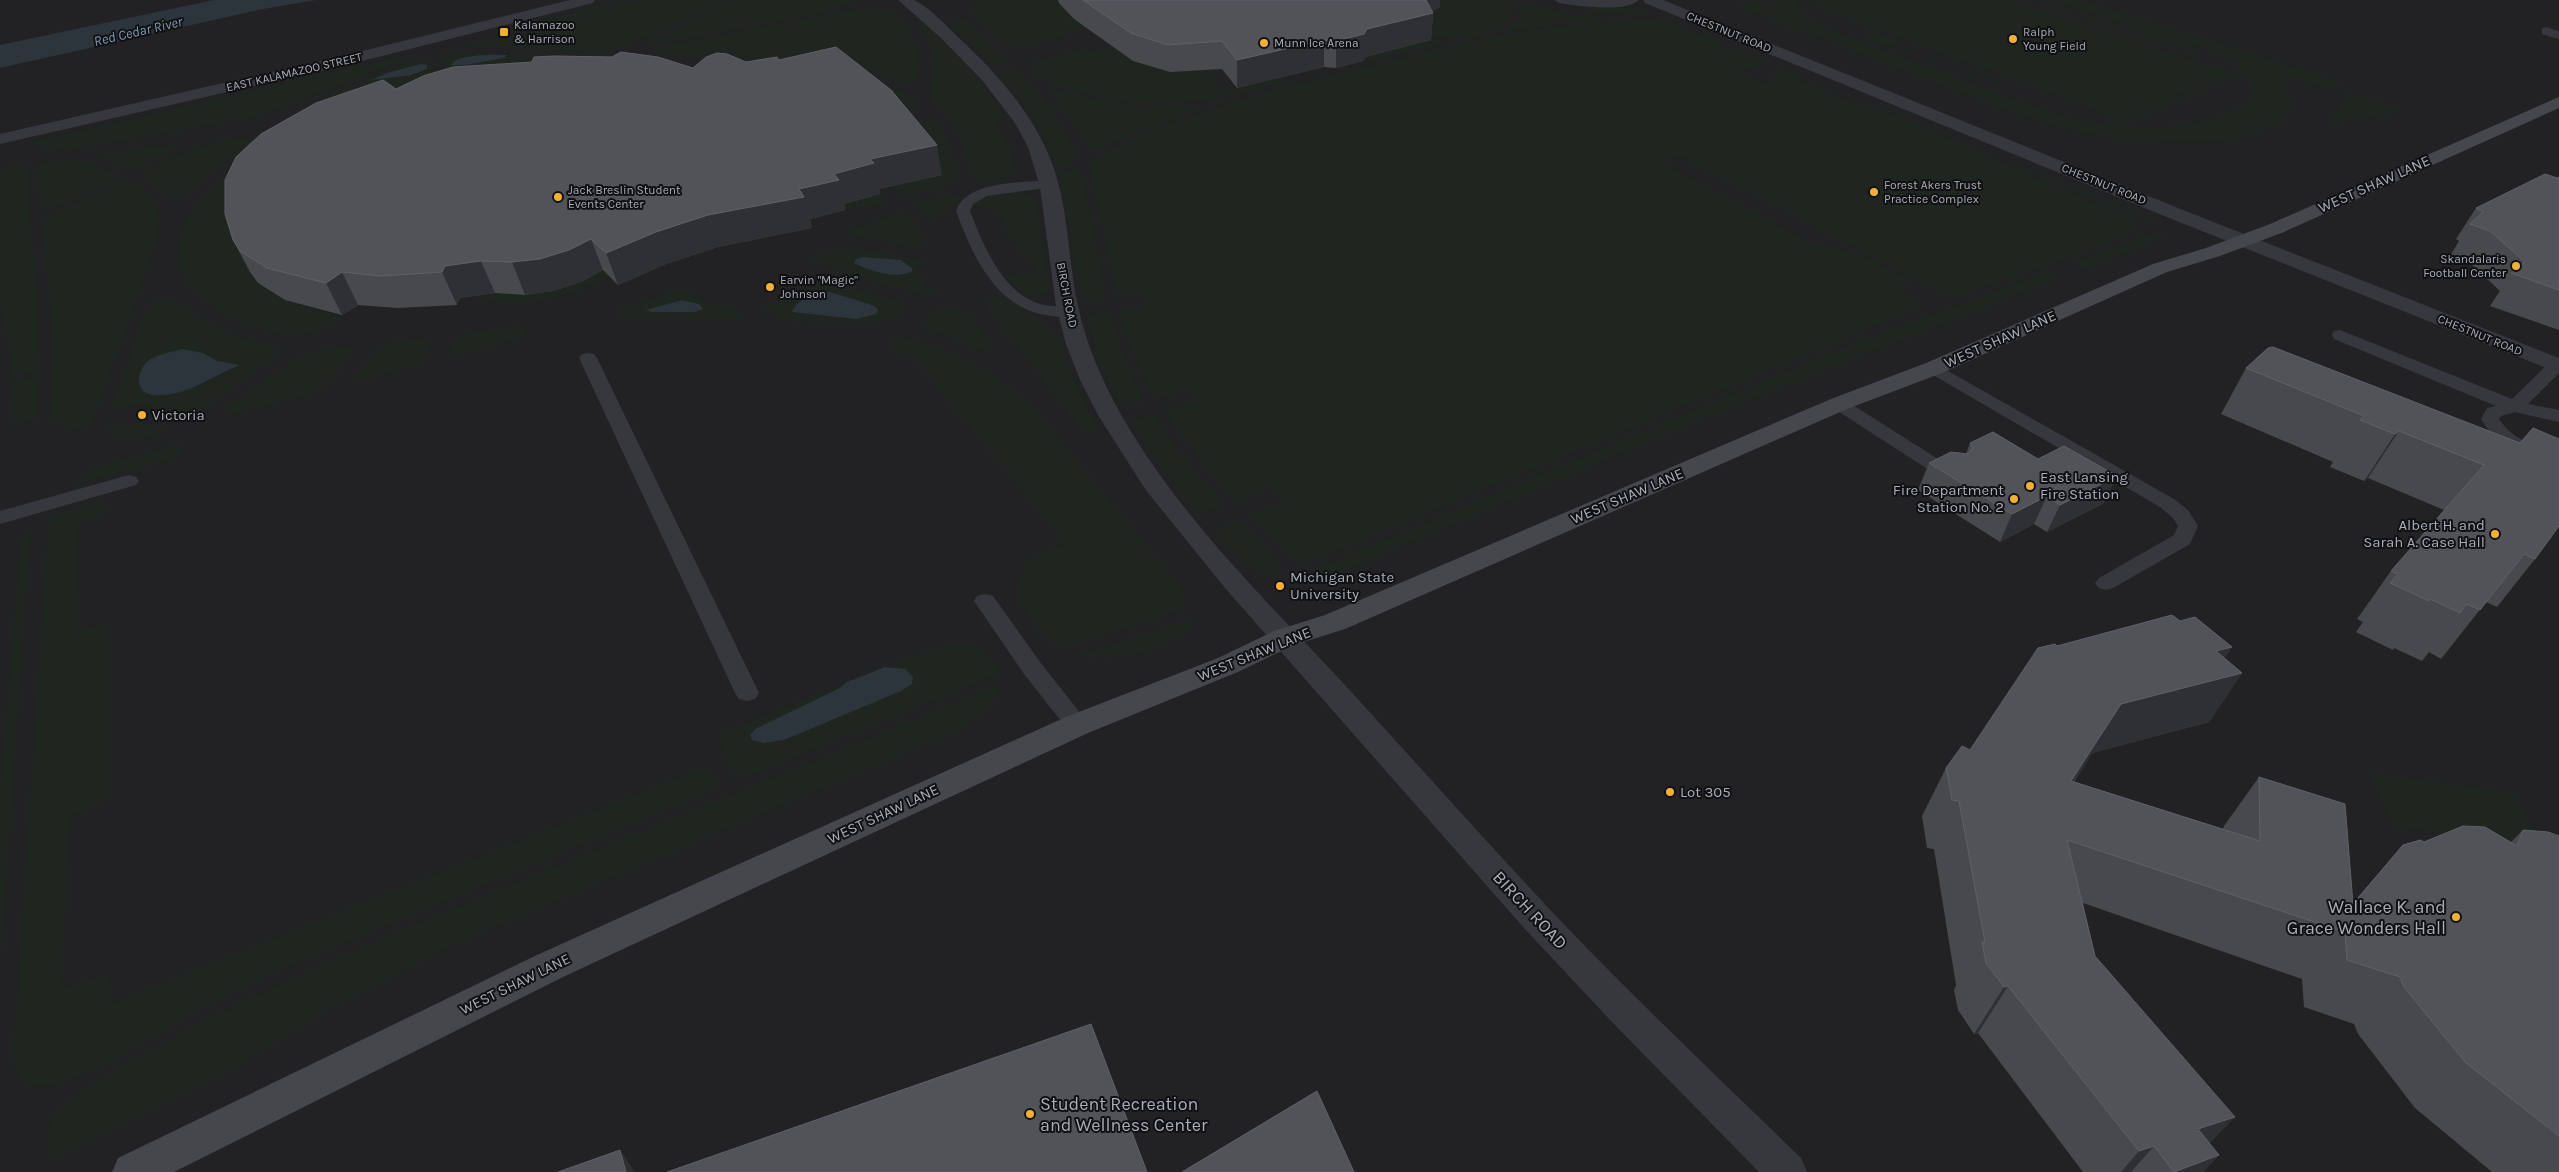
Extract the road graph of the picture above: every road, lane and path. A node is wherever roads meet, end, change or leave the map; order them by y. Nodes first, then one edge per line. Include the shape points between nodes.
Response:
1 (588, 0) edge
2 (905, 0) edge
3 (1560, 0) edge
4 (1633, 0) edge
5 (1650, 0) edge
6 (2546, 31) dead end
7 (2559, 35) edge
8 (2559, 102) edge
9 (0, 139) edge
10 (1048, 184) junction
11 (2244, 240) junction
12 (1069, 312) junction
13 (2340, 335) dead end
14 (588, 358) dead end
15 (2558, 366) edge
16 (1934, 368) junction
17 (1839, 404) junction
18 (2515, 406) junction
19 (2559, 416) edge
20 (2559, 458) edge
21 (1950, 475) edge
22 (129, 482) dead end
23 (0, 518) edge
24 (2106, 583) dead end
25 (985, 601) dead end
26 (1284, 638) junction
27 (747, 694) dead end
28 (1077, 725) junction
29 (132, 1172) edge
30 (1787, 1172) edge

1 - 9 street, EAST KALAMAZOO STREET via 342,61
2 - 10 street, BIRCH ROAD via 951,37 994,83 1026,129 1046,170
3 - 4 lane via 1602,5
5 - 11 street, CHESTNUT ROAD
6 - 7 lane
8 - 11 street, WEST SHAW LANE
10 - 12 street, BIRCH ROAD
10 - 12 lane via 983,192 966,202 963,211 990,266 1008,291 1032,307
11 - 15 street, CHESTNUT ROAD
11 - 16 street, WEST SHAW LANE via 2160,268
12 - 26 street, BIRCH ROAD via 1084,362 1103,406 1131,450 1174,508
13 - 18 lane
14 - 27 lane
15 - 18 lane
16 - 17 street, WEST SHAW LANE
16 - 24 lane via 2181,514 2188,526 2183,539
17 - 21 lane
17 - 26 street, WEST SHAW LANE via 1336,622
18 - 19 lane
18 - 20 lane via 2493,412 2490,418 2494,426 2517,444
22 - 23 lane
25 - 28 lane
26 - 28 street, WEST SHAW LANE via 1228,665
26 - 30 street, BIRCH ROAD via 1599,985
28 - 29 street, WEST SHAW LANE via 550,966

